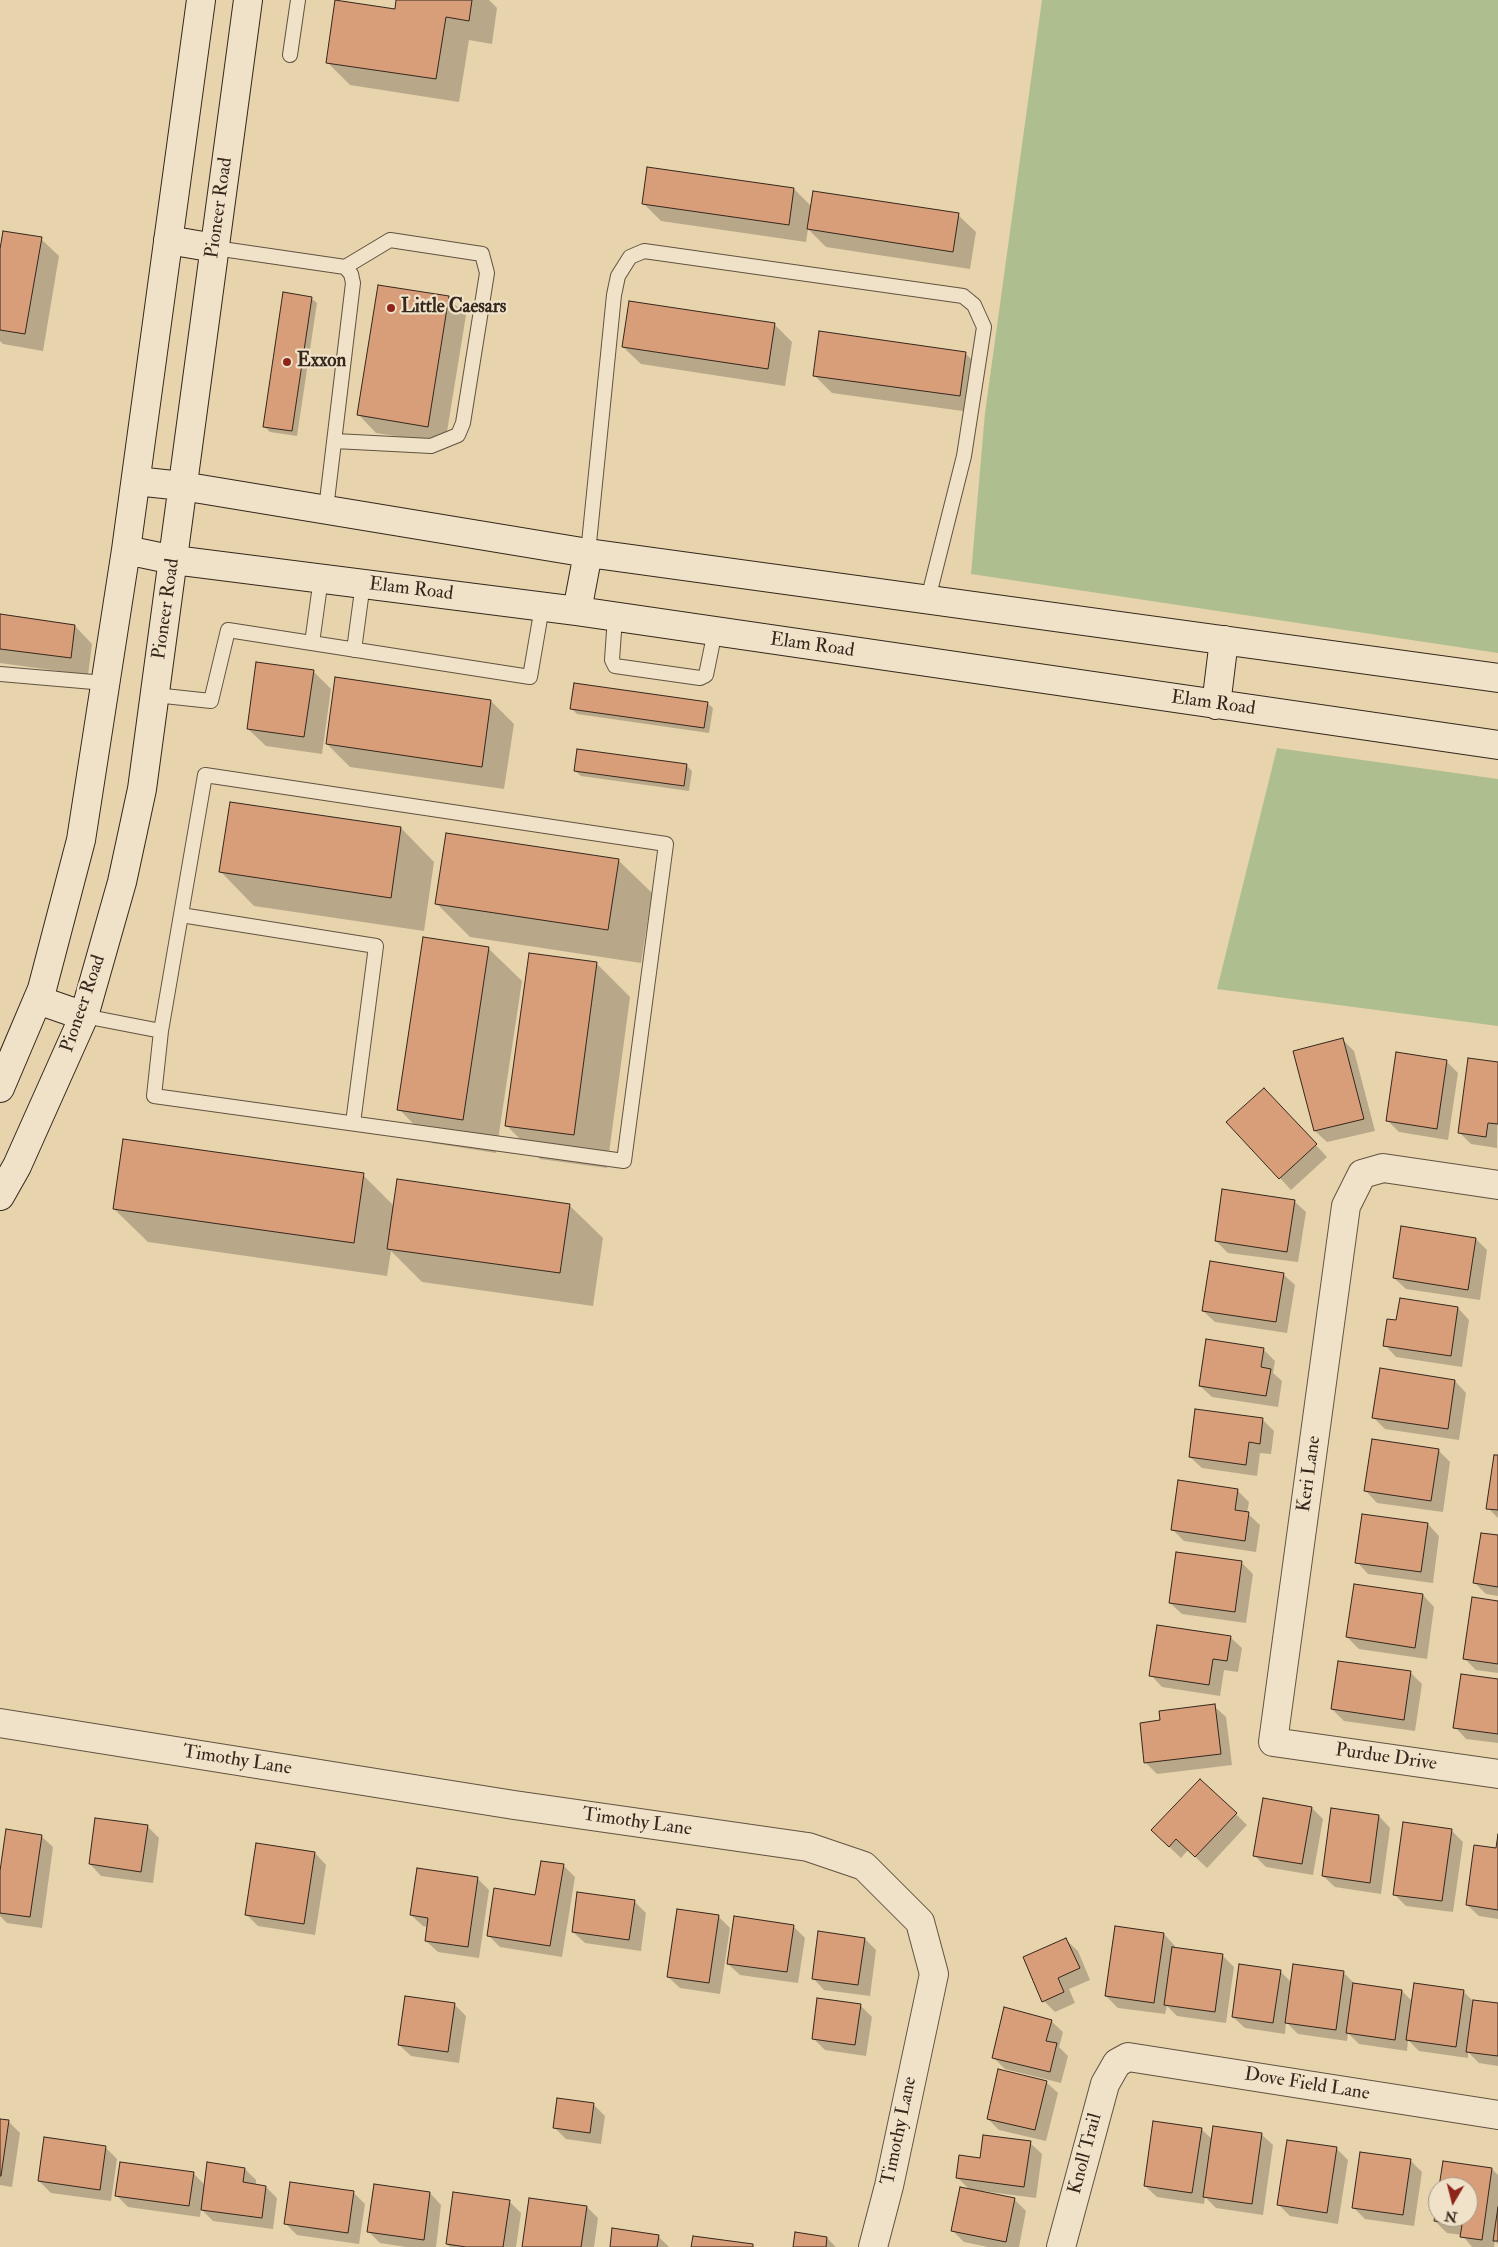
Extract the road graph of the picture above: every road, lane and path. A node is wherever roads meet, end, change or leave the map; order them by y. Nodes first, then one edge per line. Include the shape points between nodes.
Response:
1 (201, 0) edge
2 (248, 0) edge
3 (298, 0) edge
4 (290, 55) dead end
5 (168, 240) junction
6 (215, 248) junction
7 (345, 267) junction
8 (335, 441) junction
9 (136, 481) junction
10 (182, 486) junction
11 (326, 509) junction
12 (126, 550) junction
13 (588, 554) junction
14 (174, 560) junction
15 (321, 578) junction
16 (363, 583) junction
17 (928, 599) junction
18 (542, 607) junction
19 (577, 611) junction
20 (615, 617) junction
21 (715, 631) junction
22 (1224, 640) junction
23 (312, 643) junction
24 (354, 650) junction
25 (0, 674) edge
26 (1498, 678) edge
27 (106, 683) junction
28 (155, 695) junction
29 (1216, 705) junction
30 (1498, 746) edge
31 (181, 915) junction
32 (38, 1000) junction
33 (84, 1016) junction
34 (161, 1031) junction
35 (23, 1035) junction
36 (0, 1051) edge
37 (0, 1088) edge
38 (352, 1123) junction
39 (1498, 1185) edge
40 (0, 1196) edge
41 (0, 1724) edge
42 (1273, 1742) joint
43 (1498, 1774) edge
44 (1117, 2063) joint
45 (1498, 2115) edge
46 (873, 2247) edge
47 (1061, 2247) edge

1 - 5 main road
2 - 6 main road, Pioneer Road
3 - 4 lane
5 - 6 main road
5 - 9 main road
6 - 7 lane
6 - 10 main road, Pioneer Road
7 - 8 lane via 351,274 352,283
7 - 8 lane via 390,240 482,254 487,273 463,423 458,434 431,446
8 - 11 lane
9 - 10 main road
9 - 12 main road
10 - 11 main road
10 - 14 main road, Pioneer Road
11 - 13 main road
12 - 14 main road, Elam Road
12 - 27 main road
13 - 17 main road
13 - 17 lane via 614,295 618,276 630,257 644,252 963,296 974,305 984,327 982,346 964,456
13 - 19 main road
14 - 15 main road, Elam Road
14 - 28 main road, Pioneer Road
15 - 16 main road, Elam Road
15 - 23 lane
16 - 18 main road, Elam Road
16 - 24 lane
17 - 22 main road
18 - 19 main road, Elam Road
18 - 24 lane via 530,677
19 - 20 main road, Elam Road
20 - 21 main road, Elam Road
20 - 21 lane via 612,660 615,666 682,676 700,678 706,675
21 - 29 main road, Elam Road
22 - 26 main road
22 - 29 main road
23 - 24 lane
23 - 28 lane via 228,630 212,701
25 - 27 lane
27 - 32 main road via 81,840
28 - 33 main road, Pioneer Road via 142,789 126,863
29 - 30 main road, Elam Road
31 - 34 lane
31 - 38 lane via 376,946
31 - 38 lane via 205,775 666,844 624,1160
32 - 33 main road
32 - 35 main road
33 - 34 lane
33 - 40 main road, Pioneer Road via 17,1166
34 - 38 lane via 154,1096
35 - 36 main road
35 - 37 main road
39 - 42 main road, Keri Lane via 1383,1168 1362,1174 1346,1206
41 - 46 main road, Timothy Lane via 514,1805 808,1847 864,1866 920,1922 934,1974
42 - 43 main road, Purdue Drive
44 - 45 main road, Dove Field Lane via 1128,2057
44 - 47 main road, Knoll Trail via 1105,2084

